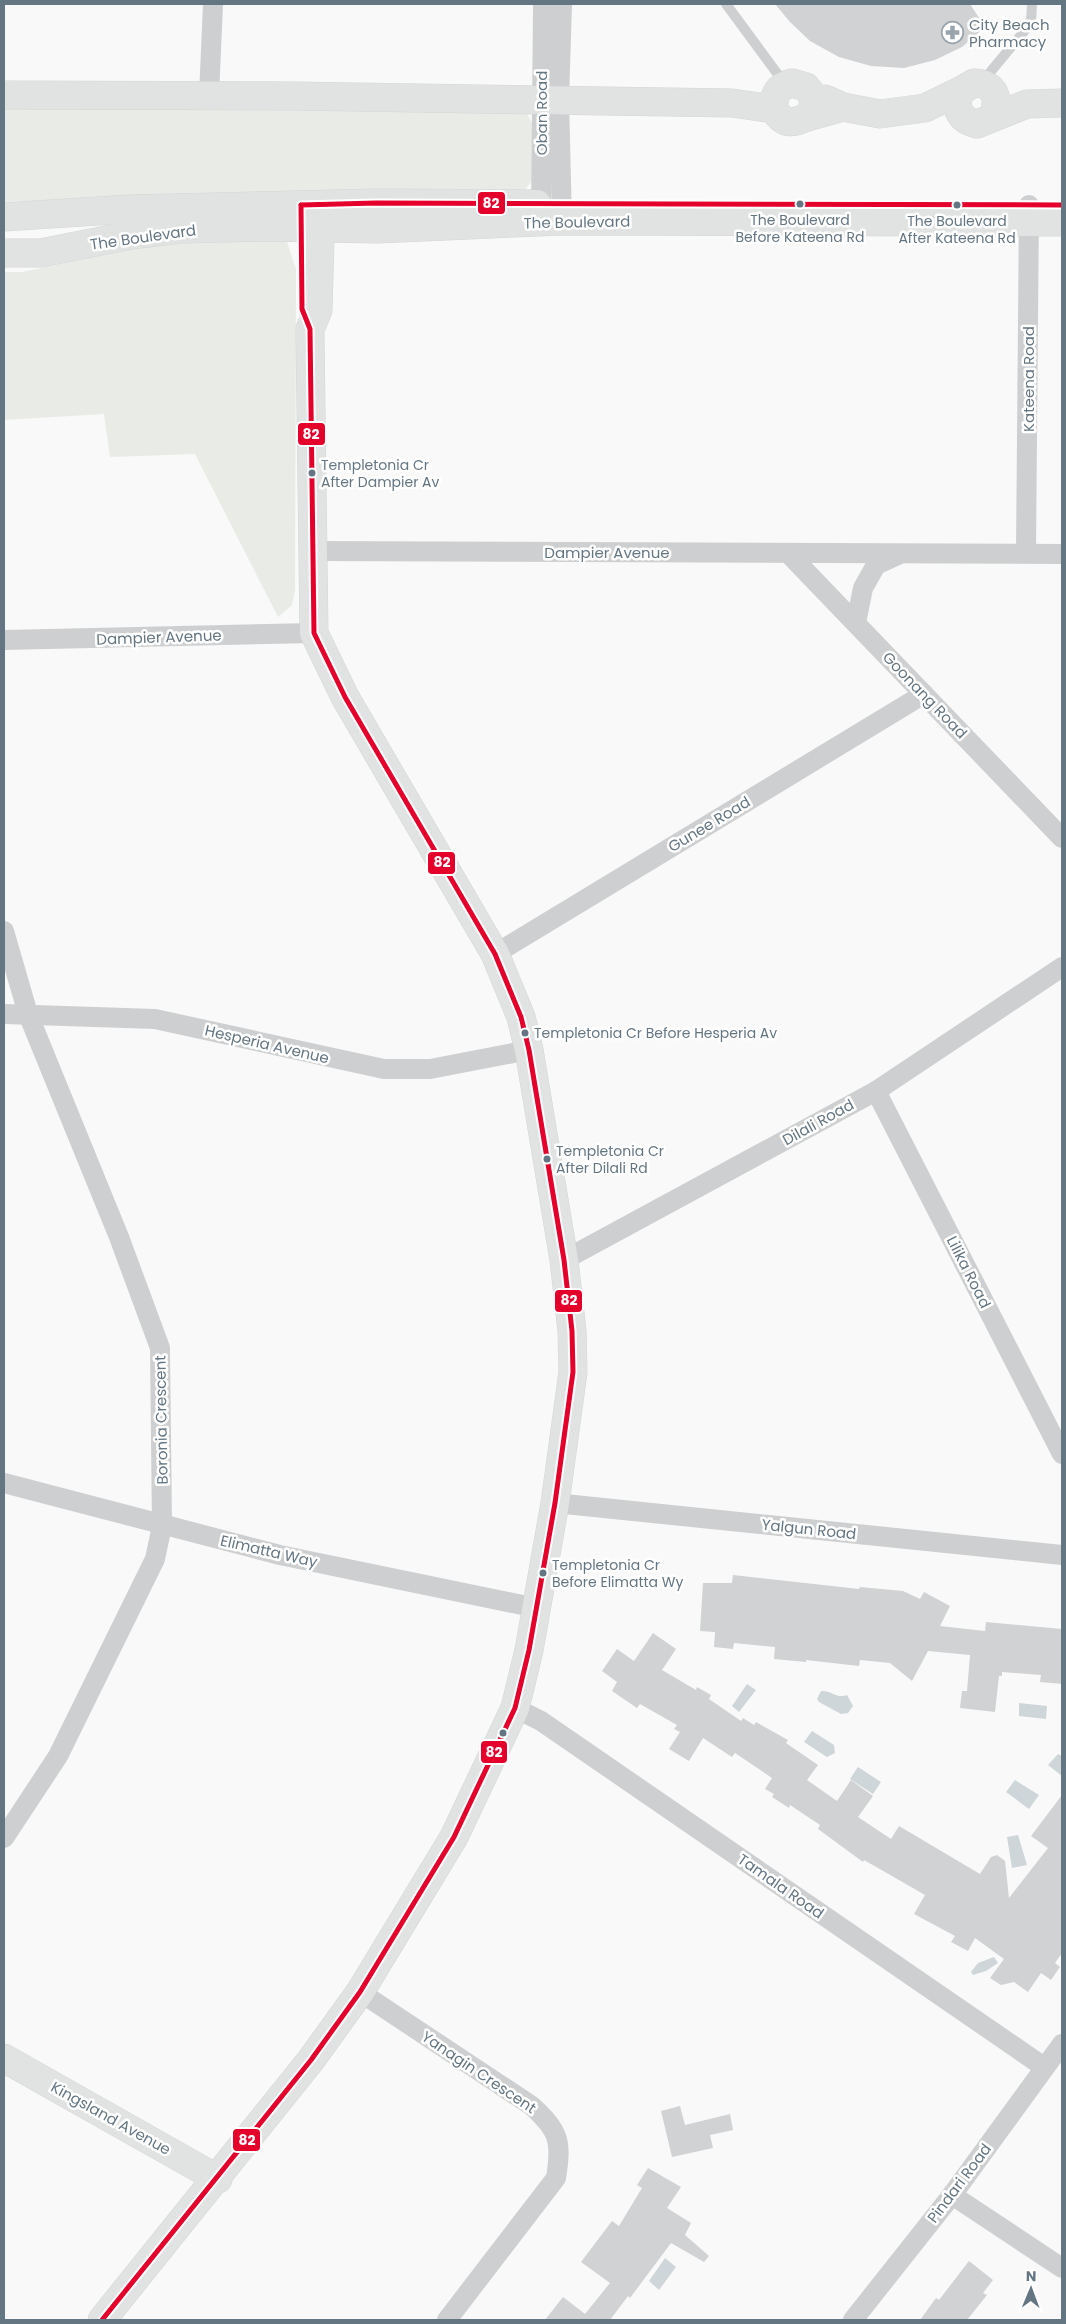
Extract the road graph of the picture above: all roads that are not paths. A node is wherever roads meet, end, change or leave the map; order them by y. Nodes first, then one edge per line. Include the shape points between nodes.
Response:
1 (213, 4) edge
2 (543, 4) edge
3 (562, 4) edge
4 (726, 4) edge
5 (1032, 4) edge
6 (4, 95) edge
7 (982, 95) junction
8 (209, 96) junction
9 (778, 96) junction
10 (550, 100) junction
11 (1062, 103) edge
12 (810, 105) junction
13 (925, 108) junction
14 (1062, 205) edge
15 (551, 213) junction
16 (1029, 214) junction
17 (4, 217) edge
18 (311, 217) junction
19 (1062, 222) edge
20 (4, 253) edge
21 (312, 551) junction
22 (788, 553) junction
23 (1026, 553) junction
24 (902, 554) junction
25 (1062, 554) edge
26 (856, 623) junction
27 (314, 633) junction
28 (4, 640) edge
29 (924, 694) junction
30 (1062, 838) edge
31 (4, 931) edge
32 (495, 954) junction
33 (1062, 967) edge
34 (4, 1014) edge
35 (28, 1014) junction
36 (530, 1050) junction
37 (876, 1091) junction
38 (564, 1260) junction
39 (1062, 1454) edge
40 (4, 1483) edge
41 (555, 1503) junction
42 (162, 1526) junction
43 (1062, 1555) edge
44 (536, 1608) junction
45 (514, 1708) junction
46 (4, 1838) edge
47 (360, 1992) junction
48 (1062, 2044) edge
49 (4, 2058) edge
50 (1044, 2067) junction
51 (218, 2179) junction
52 (952, 2195) junction
53 (1062, 2268) edge
54 (102, 2320) edge
55 (447, 2320) edge
56 (852, 2320) edge

1 - 8 street
2 - 10 street, Oban Road
3 - 10 street, Oban Road
4 - 9 lane
5 - 7 lane via 1031,23
6 - 8 street
7 - 11 street via 1026,104
7 - 13 street
7 - 13 street via 987,121 977,124
8 - 10 street
9 - 10 street via 732,103
9 - 12 street via 799,84
9 - 12 street via 785,121 792,123
10 - 15 street, Oban Road
12 - 13 street via 880,114
14 - 16 street, The Boulevard
15 - 16 street, The Boulevard
15 - 18 street, The Boulevard via 377,229
16 - 19 street, The Boulevard
16 - 23 street, Kateena Road
17 - 18 street, The Boulevard via 130,209
18 - 20 street, The Boulevard via 180,228 42,253
18 - 21 street via 318,310 310,329
21 - 22 street, Dampier Avenue
21 - 27 street
22 - 24 street, Dampier Avenue
22 - 26 street, Goonang Road
23 - 24 street, Dampier Avenue
23 - 25 street, Dampier Avenue
24 - 26 street, Dampier Avenue via 876,566 863,588
26 - 29 street, Goonang Road
27 - 28 street, Dampier Avenue
27 - 32 street via 345,697
29 - 30 street, Goonang Road
29 - 32 street, Gunee Road
31 - 35 street, Boronia Crescent
32 - 36 street via 521,1017
33 - 37 street, Dilali Road
34 - 35 street, Hesperia Avenue
35 - 36 street, Hesperia Avenue via 155,1019 384,1069 430,1069
35 - 42 street, Boronia Crescent via 119,1237 160,1348
36 - 38 street
37 - 38 street, Dilali Road
37 - 39 street, Lilika Road
38 - 41 street via 572,1331 572,1372
40 - 42 street, Elimatta Way
41 - 43 street, Yalgun Road
41 - 44 street
42 - 44 street, Elimatta Way via 280,1555
42 - 46 street, Boronia Crescent via 155,1559 58,1756
44 - 45 street
45 - 47 street via 454,1837
45 - 50 street, Tamala Road via 541,1721
47 - 51 street
47 - 55 street, Yanagin Crescent via 532,2106 550,2122 558,2138 560,2157 556,2178
48 - 50 street, Pindari Road
49 - 51 street, Kingsland Avenue
50 - 52 street, Pindari Road
51 - 54 street
52 - 53 street
52 - 56 street, Pindari Road

